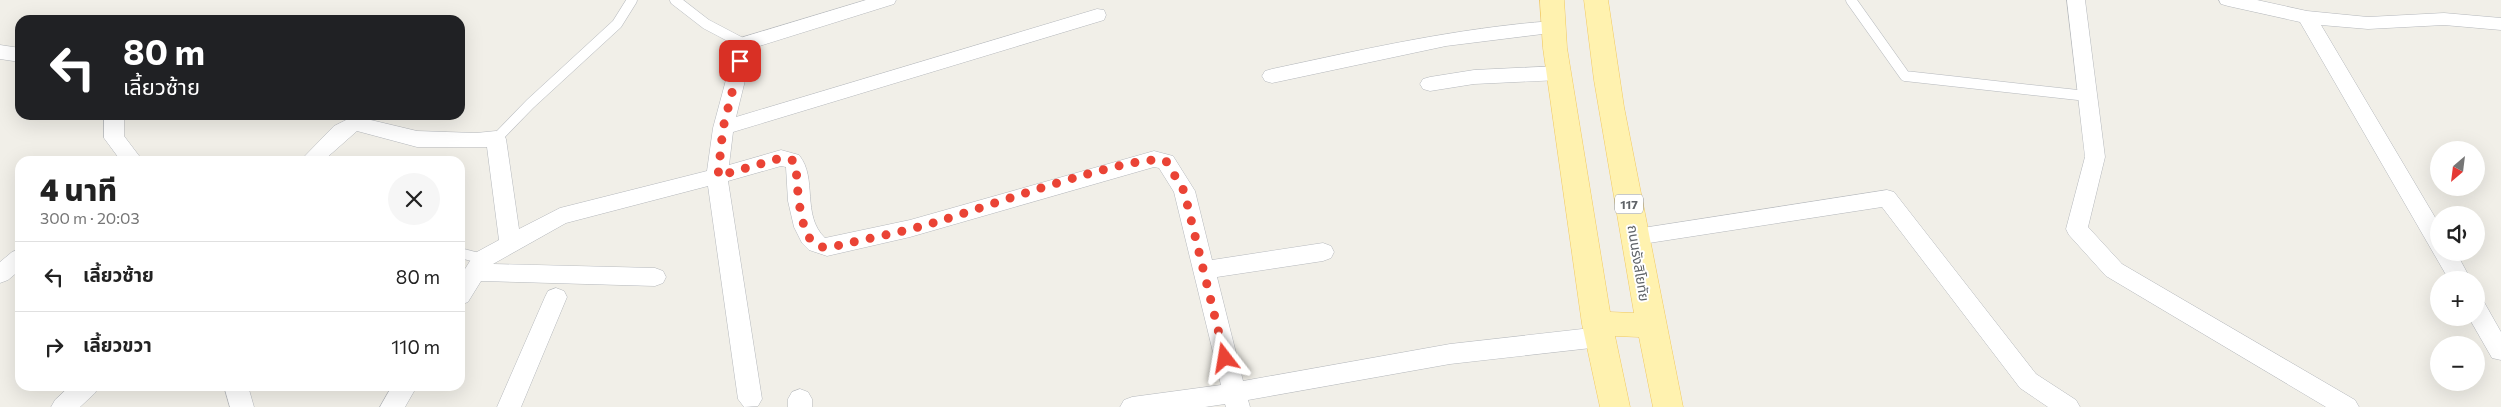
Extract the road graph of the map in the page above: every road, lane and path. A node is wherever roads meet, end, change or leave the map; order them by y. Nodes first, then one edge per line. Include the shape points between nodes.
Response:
1 (632, 0) edge
2 (675, 0) edge
3 (887, 0) edge
4 (1552, 0) edge
5 (1596, 0) edge
6 (1851, 0) edge
7 (2076, 0) edge
8 (2228, 0) edge
9 (2293, 10) edge
10 (1097, 15) dead end
11 (2501, 24) edge
12 (1552, 28) junction
13 (744, 44) junction
14 (0, 52) edge
15 (15, 54) edge
16 (1559, 73) junction
17 (1272, 76) dead end
18 (1430, 84) dead end
19 (2087, 96) junction
20 (114, 120) edge
21 (723, 128) junction
22 (496, 138) junction
23 (129, 156) edge
24 (315, 156) edge
25 (718, 176) junction
26 (2430, 230) edge
27 (1636, 237) junction
28 (510, 244) junction
29 (1323, 252) dead end
30 (465, 256) edge
31 (15, 262) edge
32 (479, 266) junction
33 (1203, 270) junction
34 (0, 274) edge
35 (655, 277) dead end
36 (465, 288) edge
37 (556, 297) dead end
38 (1650, 325) junction
39 (2485, 325) edge
40 (1598, 331) junction
41 (2500, 351) edge
42 (81, 391) edge
43 (237, 391) edge
44 (402, 391) edge
45 (750, 399) dead end
46 (1236, 400) edge
47 (62, 407) edge
48 (242, 407) edge
49 (392, 407) edge
50 (509, 407) edge
51 (1132, 407) edge
52 (1615, 407) edge
53 (1668, 407) edge
54 (2068, 407) edge
55 (2347, 407) edge

1 - 22 lane via 617,24
2 - 13 lane via 706,24
3 - 13 street
4 - 12 main road
5 - 27 main road, ถนนรังสิโยทัย / 117 via 1600,50
6 - 19 lane via 1905,76
7 - 19 street
8 - 9 street
9 - 11 street via 2368,23 2444,19
9 - 26 street
10 - 21 street
12 - 16 main road
12 - 17 street via 1503,30 1433,41
13 - 21 street
14 - 15 street
16 - 18 street via 1474,77
16 - 40 main road
19 - 55 street via 2094,156 2077,229 2114,270
20 - 23 street via 114,138
21 - 25 street
22 - 24 street via 476,141 417,139 354,123 341,130
22 - 28 street
25 - 28 street via 560,216
25 - 33 street via 781,158 792,160 796,165 800,214 810,240 820,247 828,247 936,223 1012,197 1114,168 1160,159 1166,161 1184,191
25 - 45 street
27 - 38 main road, ถนนรังสิโยทัย / 117
27 - 54 street via 1887,198 2028,381
28 - 32 street
29 - 33 street
30 - 32 lane
31 - 34 street
32 - 35 street
32 - 36 street
33 - 46 street
37 - 50 street
38 - 40 main road
38 - 53 main road, ถนนรังสิโยทัย / 117
39 - 41 street
40 - 46 street via 1450,354
40 - 52 main road
42 - 47 street
43 - 48 street
44 - 49 street
46 - 51 street

